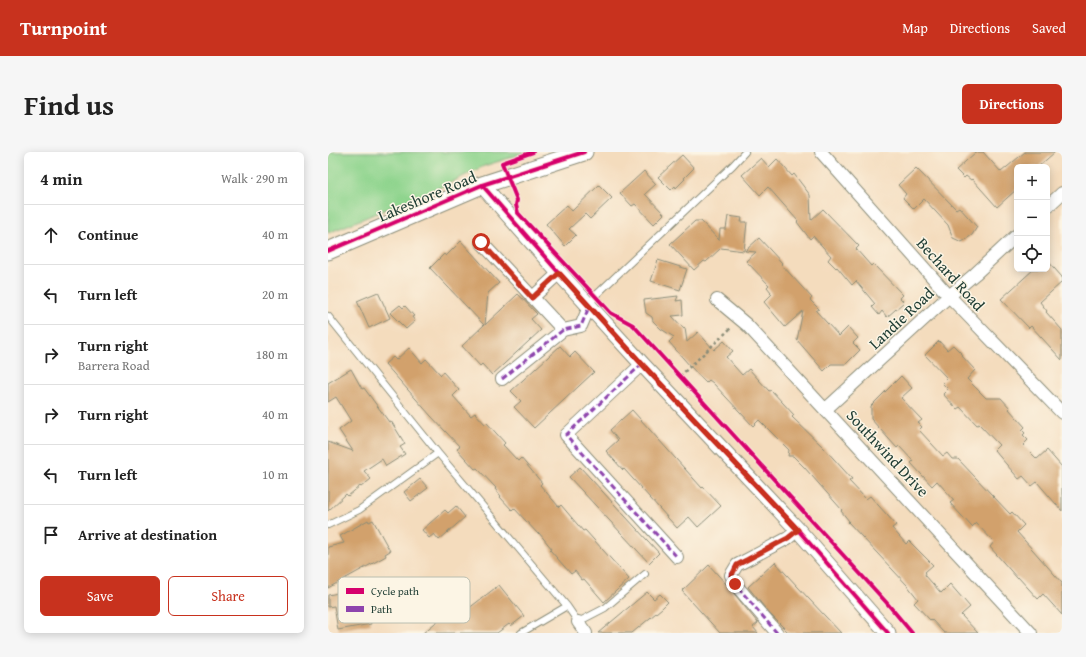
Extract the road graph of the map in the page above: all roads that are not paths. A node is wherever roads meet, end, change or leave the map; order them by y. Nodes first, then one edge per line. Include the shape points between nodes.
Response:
1 (584, 152) edge
2 (745, 152) edge
3 (821, 152) edge
4 (482, 185) junction
5 (1062, 194) edge
6 (1050, 204) edge
7 (1016, 236) edge
8 (481, 242) dead end
9 (328, 251) edge
10 (559, 273) junction
11 (948, 296) junction
12 (532, 298) junction
13 (717, 300) dead end
14 (589, 307) junction
15 (328, 316) edge
16 (563, 330) junction
17 (642, 364) junction
18 (502, 379) dead end
19 (826, 409) junction
20 (1062, 414) edge
21 (438, 453) junction
22 (328, 525) edge
23 (798, 530) junction
24 (677, 557) dead end
25 (645, 574) dead end
26 (567, 606) junction
27 (578, 622) junction
28 (521, 633) edge
29 (586, 633) edge
30 (777, 633) edge
31 (888, 633) edge
32 (1031, 633) edge

1 - 4 main road, Lakeshore Road
2 - 14 lane via 595,296
3 - 11 street, Bechard Road
4 - 9 main road, Lakeshore Road
4 - 10 street
5 - 6 street
7 - 11 street, Landie Road
8 - 12 street
10 - 12 street
10 - 14 street
11 - 19 street, Landie Road
11 - 20 street, Bechard Road
12 - 16 street
13 - 19 street, Southwind Drive via 740,320
14 - 16 street via 581,326
14 - 17 street
15 - 21 lane
16 - 18 street
17 - 23 street
17 - 24 street via 566,435
19 - 32 street, Southwind Drive
21 - 22 lane via 359,510
21 - 26 lane
23 - 30 street via 737,565 732,575 735,584
23 - 31 street
25 - 27 lane via 605,608
26 - 27 lane
26 - 28 lane
27 - 29 street

